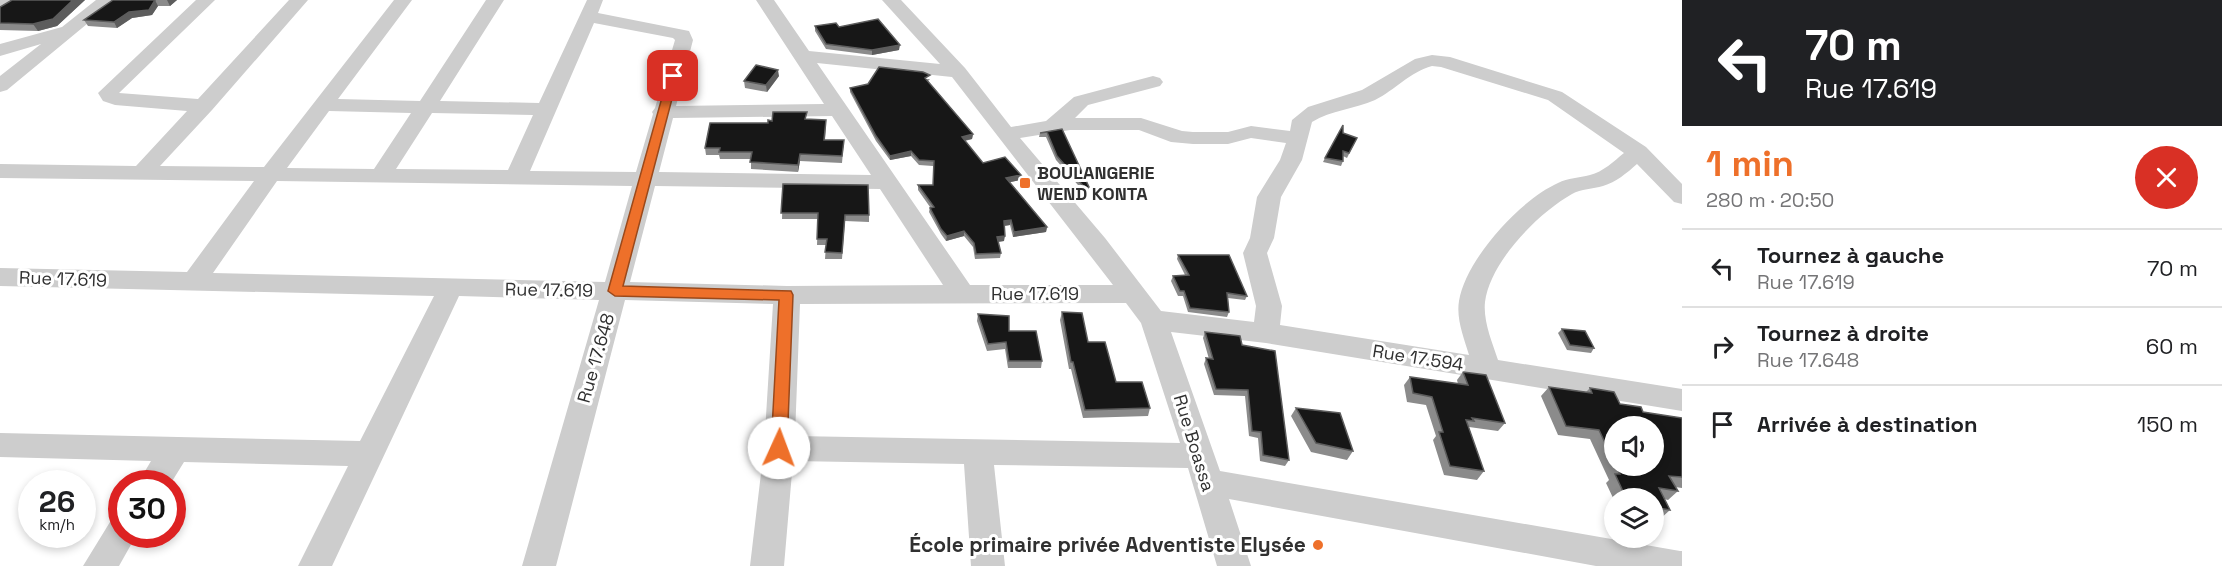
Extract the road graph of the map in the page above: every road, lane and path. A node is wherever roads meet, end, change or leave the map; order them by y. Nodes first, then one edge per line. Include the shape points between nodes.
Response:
1 (11, 0) edge
2 (107, 0) edge
3 (206, 0) edge
4 (299, 0) edge
5 (403, 0) edge
6 (495, 0) edge
7 (765, 0) edge
8 (891, 0) edge
9 (0, 8) edge
10 (592, 8) edge
11 (72, 28) junction
12 (0, 50) edge
13 (802, 56) junction
14 (957, 72) junction
15 (1153, 82) dead end
16 (0, 86) edge
17 (326, 105) junction
18 (205, 106) junction
19 (427, 107) junction
20 (546, 109) junction
21 (838, 110) junction
22 (663, 112) junction
23 (1053, 126) junction
24 (1005, 134) junction
25 (1297, 138) junction
26 (1638, 152) junction
27 (0, 171) edge
28 (141, 174) junction
29 (269, 176) junction
30 (380, 177) junction
31 (515, 179) junction
32 (645, 180) junction
33 (887, 182) junction
34 (1682, 197) edge
35 (0, 277) edge
36 (193, 283) junction
37 (450, 289) junction
38 (615, 291) junction
39 (962, 294) junction
40 (1134, 294) junction
41 (786, 295) junction
42 (1153, 321) junction
43 (1266, 333) junction
44 (1487, 369) junction
45 (1682, 400) edge
46 (0, 445) edge
47 (779, 448) junction
48 (176, 449) junction
49 (978, 453) junction
50 (368, 454) junction
51 (1202, 469) junction
52 (162, 470) edge
53 (112, 548) edge
54 (100, 566) edge
55 (315, 566) edge
56 (538, 566) edge
57 (767, 566) edge
58 (988, 566) edge
59 (1234, 566) edge
60 (1680, 566) edge

1 - 9 street
2 - 11 street
3 - 18 street via 108,93 115,99
4 - 18 street
5 - 17 street
6 - 19 street
7 - 13 street
8 - 14 street, Rue Boassa
10 - 20 street
10 - 22 street, Rue 17.648 via 684,37
11 - 12 street
11 - 16 street
13 - 14 street
13 - 21 street
14 - 24 street, Rue Boassa
15 - 23 street via 1081,101
17 - 19 street
17 - 29 street
18 - 28 street
19 - 20 street
19 - 30 street
20 - 31 street
21 - 22 street
21 - 33 street
22 - 32 street, Rue 17.648
23 - 24 street
23 - 25 street via 1141,124 1186,137 1228,138 1251,132
24 - 40 street, Rue Boassa
25 - 26 street via 1302,120 1320,108 1360,99 1384,88 1401,73 1437,60 1555,96
25 - 43 street via 1291,160 1269,197 1262,238 1255,253 1269,306
26 - 34 street
26 - 44 street via 1602,179 1562,190 1497,248 1472,301 1472,315
27 - 28 street
28 - 29 street
29 - 30 street
29 - 36 street
30 - 31 street
31 - 32 street
32 - 33 street
32 - 38 street, Rue 17.648
33 - 39 street
35 - 36 street, Rue 17.619
36 - 37 street, Rue 17.619
37 - 38 street, Rue 17.619
37 - 50 street
38 - 41 street, Rue 17.619
38 - 56 street, Rue 17.648
39 - 40 street, Rue 17.619
39 - 41 street, Rue 17.619
40 - 42 street, Rue Boassa
41 - 47 street
42 - 43 street, Rue 17.594
42 - 51 street, Rue Boassa
43 - 44 street, Rue 17.594
44 - 45 street, Rue 17.594
46 - 48 street
47 - 49 street
47 - 57 street
48 - 50 street
48 - 52 street
49 - 51 street
49 - 58 street
50 - 55 street
51 - 59 street, Rue Boassa
51 - 60 street
53 - 54 street

